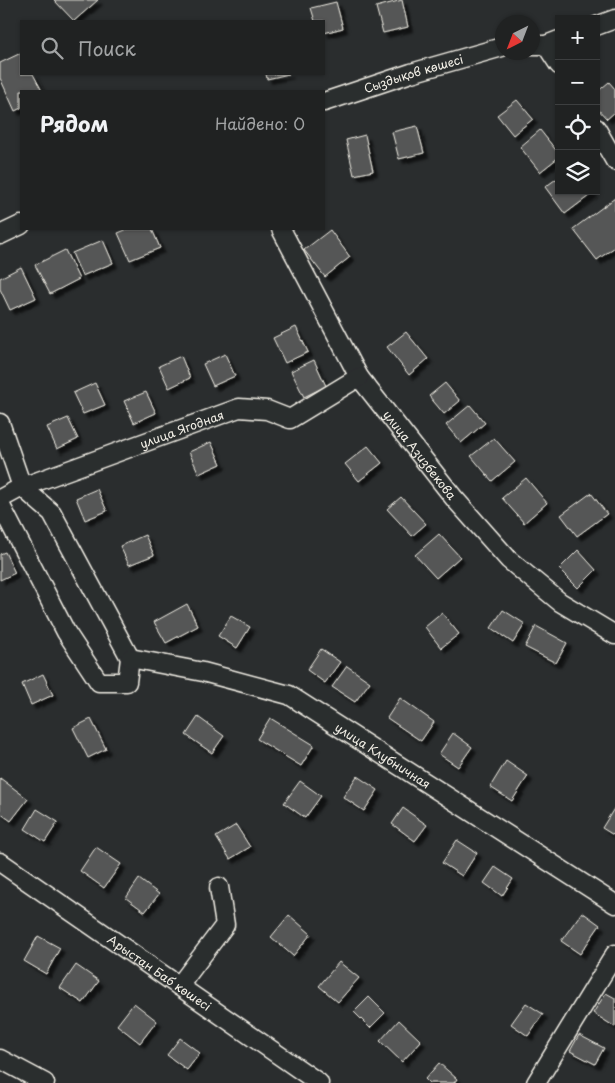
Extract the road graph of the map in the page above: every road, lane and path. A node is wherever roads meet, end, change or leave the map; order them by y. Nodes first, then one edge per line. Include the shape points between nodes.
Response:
1 (615, 19) edge
2 (600, 25) edge
3 (546, 44) edge
4 (495, 49) edge
5 (556, 60) edge
6 (325, 102) edge
7 (600, 135) edge
8 (615, 161) edge
9 (20, 226) edge
10 (282, 230) edge
11 (0, 235) edge
12 (359, 377) junction
13 (0, 422) edge
14 (22, 487) junction
15 (0, 500) edge
16 (0, 504) edge
17 (615, 634) edge
18 (130, 658) junction
19 (0, 862) edge
20 (219, 887) dead end
21 (615, 904) edge
22 (615, 954) edge
23 (179, 986) junction
24 (0, 1059) edge
25 (45, 1083) edge
26 (319, 1083) edge
27 (536, 1083) edge

1 - 2 street
3 - 5 street
4 - 6 street, Сыздықов көшесі via 412,72
7 - 8 street
9 - 11 street
10 - 12 street, улица Азизбекова
12 - 14 street, улица Ягодная via 290,420 267,410 239,408
12 - 17 street, улица Азизбекова via 454,498 509,560 560,602
13 - 14 street
14 - 15 street, улица Ягодная
14 - 18 street via 52,513
16 - 18 street via 66,632 99,682 127,682
18 - 21 street, улица Клубничная via 203,672 290,695
19 - 23 street, Арыстан Баб көшесі
20 - 23 street via 225,925
22 - 27 street
23 - 26 street, Арыстан Баб көшесі
24 - 25 street

